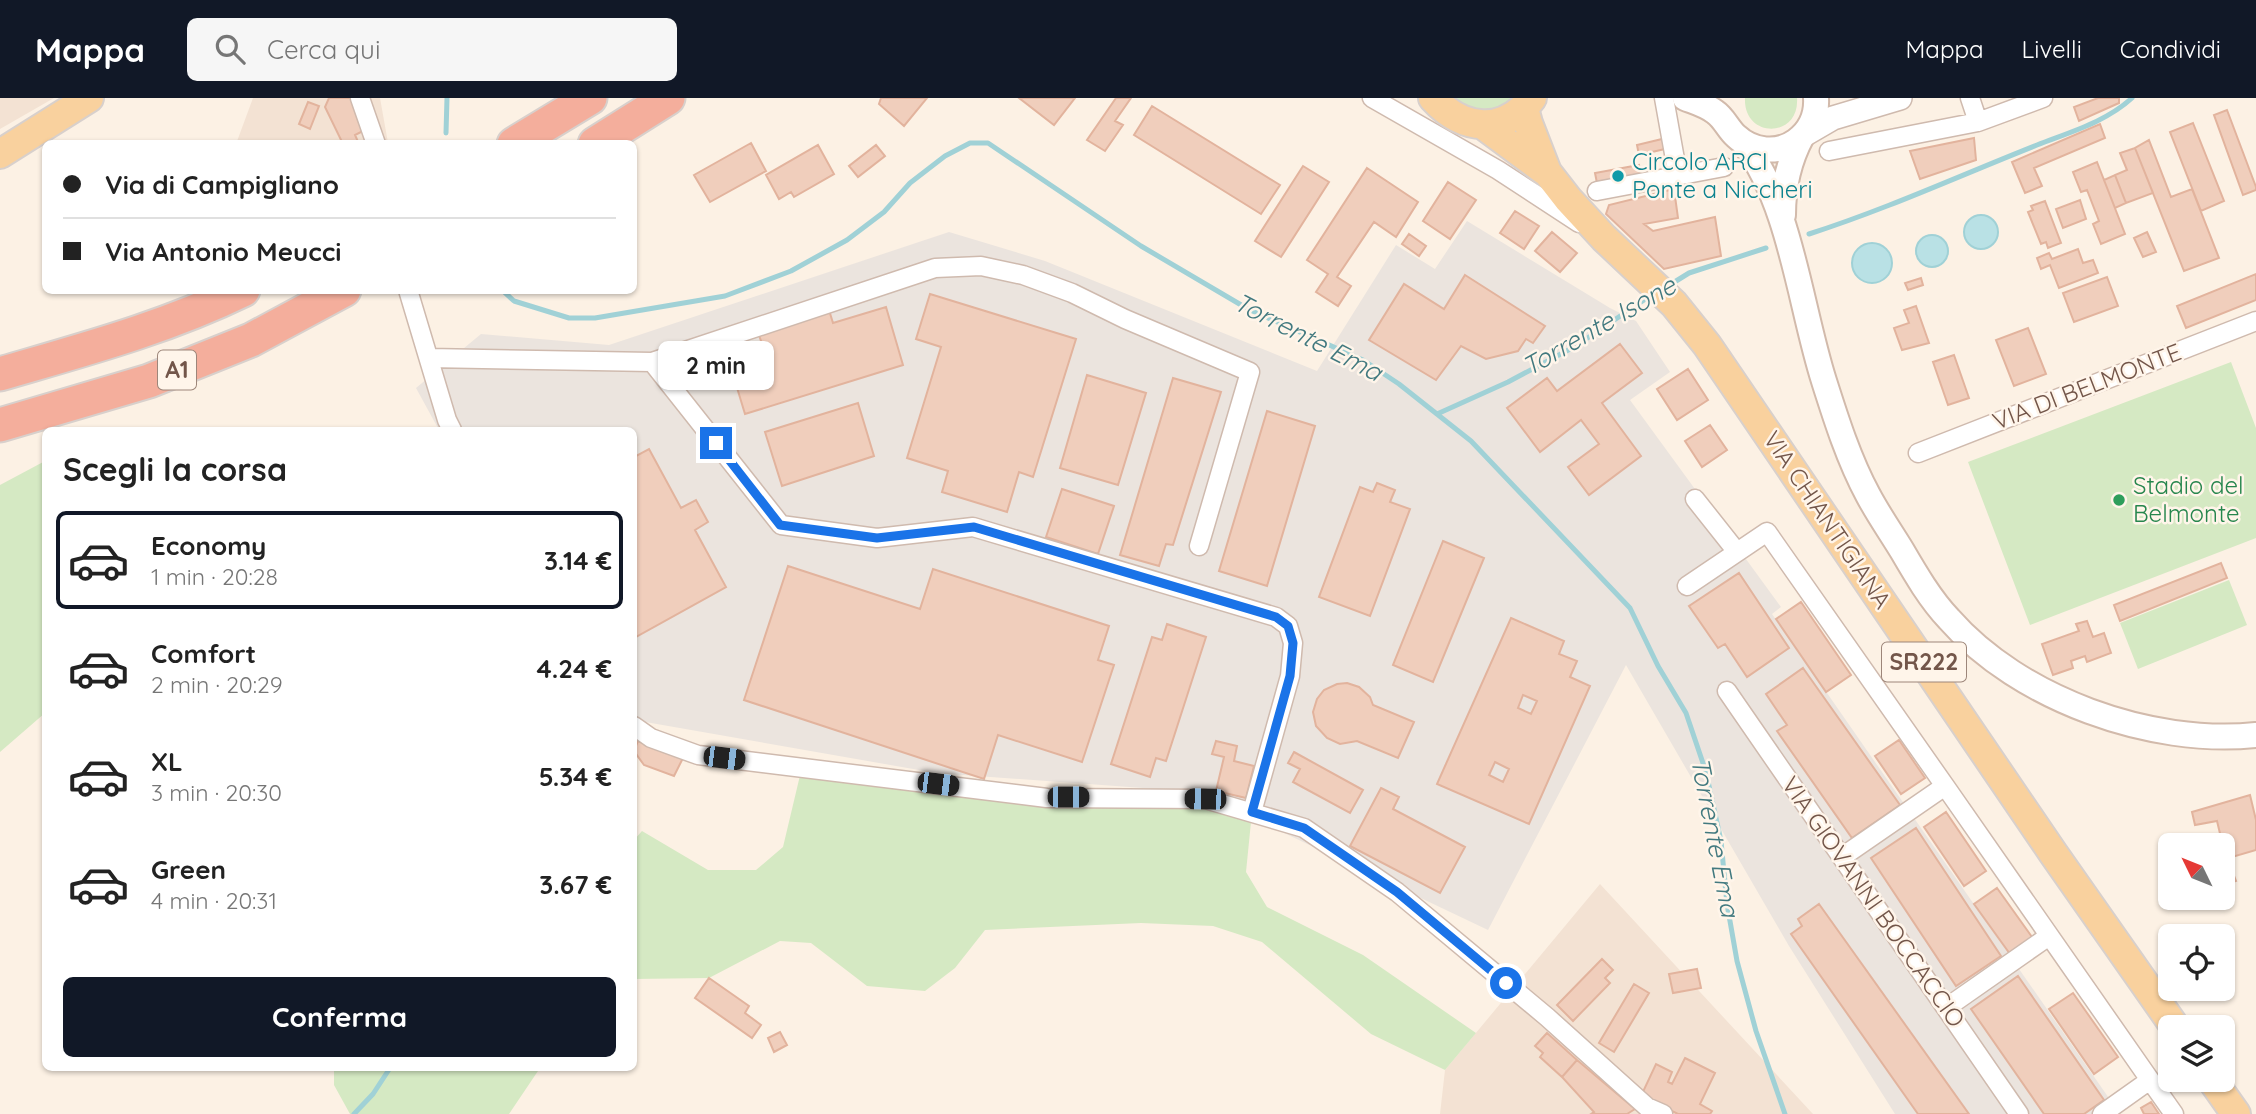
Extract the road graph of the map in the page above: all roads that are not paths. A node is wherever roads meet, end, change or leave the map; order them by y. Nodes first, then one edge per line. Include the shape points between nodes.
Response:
1 (89, 98) edge
2 (360, 98) edge
3 (590, 98) edge
4 (668, 98) edge
5 (1372, 98) edge
6 (1664, 98) edge
7 (1685, 98) edge
8 (1723, 98) edge
9 (1816, 98) edge
10 (1900, 98) edge
11 (1970, 98) edge
12 (2043, 98) edge
13 (1530, 102) edge
14 (1438, 103) edge
15 (1405, 116) junction
16 (1978, 122) junction
17 (1726, 123) junction
18 (1483, 125) junction
19 (1802, 136) junction
20 (523, 138) edge
21 (375, 140) edge
22 (600, 140) edge
23 (1743, 142) junction
24 (1829, 151) dead end
25 (0, 154) edge
26 (1724, 167) dead end
27 (1547, 172) junction
28 (1678, 176) junction
29 (1597, 191) dead end
30 (1783, 224) junction
31 (1608, 242) junction
32 (235, 294) edge
33 (337, 294) edge
34 (409, 294) edge
35 (2256, 321) edge
36 (429, 358) junction
37 (652, 362) junction
38 (0, 374) edge
39 (0, 425) edge
40 (450, 427) edge
41 (1918, 453) dead end
42 (1695, 499) dead end
43 (1199, 546) dead end
44 (1737, 552) junction
45 (1687, 586) dead end
46 (1727, 691) dead end
47 (637, 728) edge
48 (2256, 735) edge
49 (1945, 786) junction
50 (1252, 812) junction
51 (1842, 857) junction
52 (2049, 936) junction
53 (1946, 1008) junction
54 (2167, 1015) edge
55 (2150, 1080) junction
56 (2220, 1092) edge
57 (1649, 1112) edge
58 (2020, 1114) edge
59 (2102, 1114) edge
60 (2174, 1114) edge
61 (2236, 1114) edge

1 - 25 main road
2 - 21 street
3 - 20 highway
4 - 22 highway
5 - 15 street
6 - 28 street
7 - 17 main road via 1714,111
8 - 17 main road
9 - 19 main road via 1813,120
10 - 19 street via 1833,118
11 - 16 street
12 - 16 street
13 - 18 main road, VIA CHIANTIGIANA / SR222 via 1504,121
13 - 27 main road, VIA CHIANTIGIANA / SR222
14 - 15 street via 1427,118
14 - 18 main road, VIA CHIANTIGIANA / SR222 via 1463,121
15 - 31 street
16 - 24 street
17 - 23 main road
18 - 27 main road, VIA CHIANTIGIANA / SR222
19 - 23 main road via 1777,149 1759,149
19 - 30 main road via 1785,181
23 - 30 main road
26 - 28 street
27 - 31 main road, VIA CHIANTIGIANA / SR222
28 - 29 street
30 - 48 main road via 1824,380 1867,493 1947,618 2024,680 2082,709 2159,732
31 - 54 main road, VIA CHIANTIGIANA / SR222 via 1669,299 1707,345
32 - 38 highway, A1 via 149,329
33 - 39 highway, A1 via 251,340 162,376
34 - 36 street
35 - 41 street, VIA DI BELMONTE
36 - 37 street
36 - 40 street
37 - 43 street via 934,268 981,266 1023,275 1250,372
37 - 50 street via 780,525 877,538 974,527 1276,617 1288,626 1293,643 1290,676
42 - 44 street
44 - 45 street
44 - 49 street via 1767,532
46 - 51 street, VIA GIOVANNI BOCCACCIO
47 - 50 street via 698,755 1047,797 1205,799
49 - 51 street
49 - 52 street
50 - 57 street via 1304,828 1397,892 1547,1017
51 - 53 street, VIA GIOVANNI BOCCACCIO
52 - 53 street
52 - 55 street
53 - 58 street, VIA GIOVANNI BOCCACCIO
55 - 59 street
55 - 60 street
56 - 61 main road

